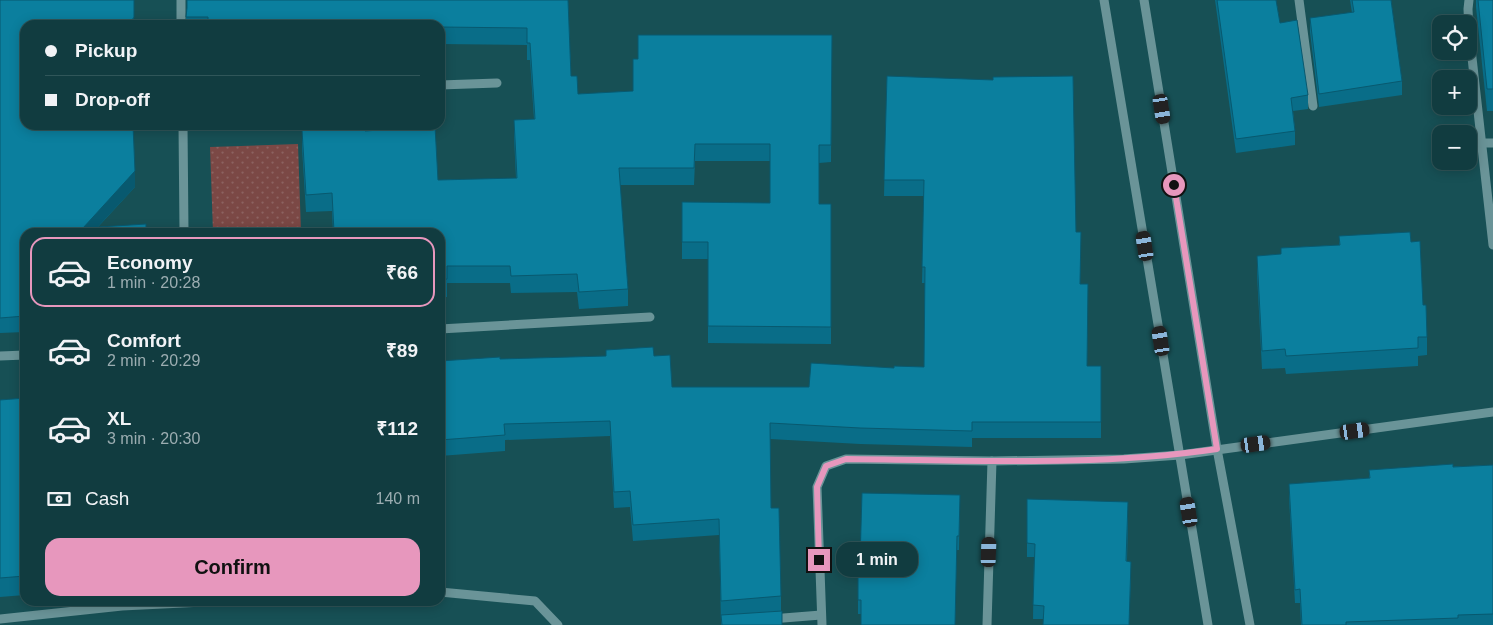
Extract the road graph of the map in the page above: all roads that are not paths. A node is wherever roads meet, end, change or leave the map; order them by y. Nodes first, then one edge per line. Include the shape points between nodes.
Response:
1 (181, 0) edge
2 (1104, 0) edge
3 (1144, 0) edge
4 (1299, 0) edge
5 (1469, 0) edge
6 (181, 20) edge
7 (497, 83) dead end
8 (445, 85) edge
9 (1313, 106) dead end
10 (183, 130) edge
11 (1482, 143) junction
12 (1493, 143) edge
13 (1489, 175) edge
14 (184, 228) edge
15 (1493, 245) edge
16 (650, 316) dead end
17 (445, 329) edge
18 (20, 355) edge
19 (0, 356) edge
20 (1493, 412) edge
21 (1217, 449) junction
22 (1180, 455) junction
23 (992, 461) junction
24 (445, 593) edge
25 (122, 606) edge
26 (821, 615) junction
27 (0, 619) edge
28 (765, 620) edge
29 (558, 625) edge
30 (822, 625) edge
31 (986, 625) edge
32 (1208, 625) edge
33 (1250, 625) edge

1 - 6 street
2 - 22 street
3 - 21 street
4 - 9 street
5 - 11 street via 1469,31
7 - 8 street
10 - 14 street
11 - 12 street
11 - 13 street
13 - 15 street
16 - 17 street
18 - 19 street
20 - 21 street
21 - 22 street
21 - 33 street
22 - 23 street
22 - 32 street
23 - 26 street via 846,459 826,466 817,487
23 - 31 street
24 - 29 street via 535,602
25 - 27 street
26 - 28 street
26 - 30 street

